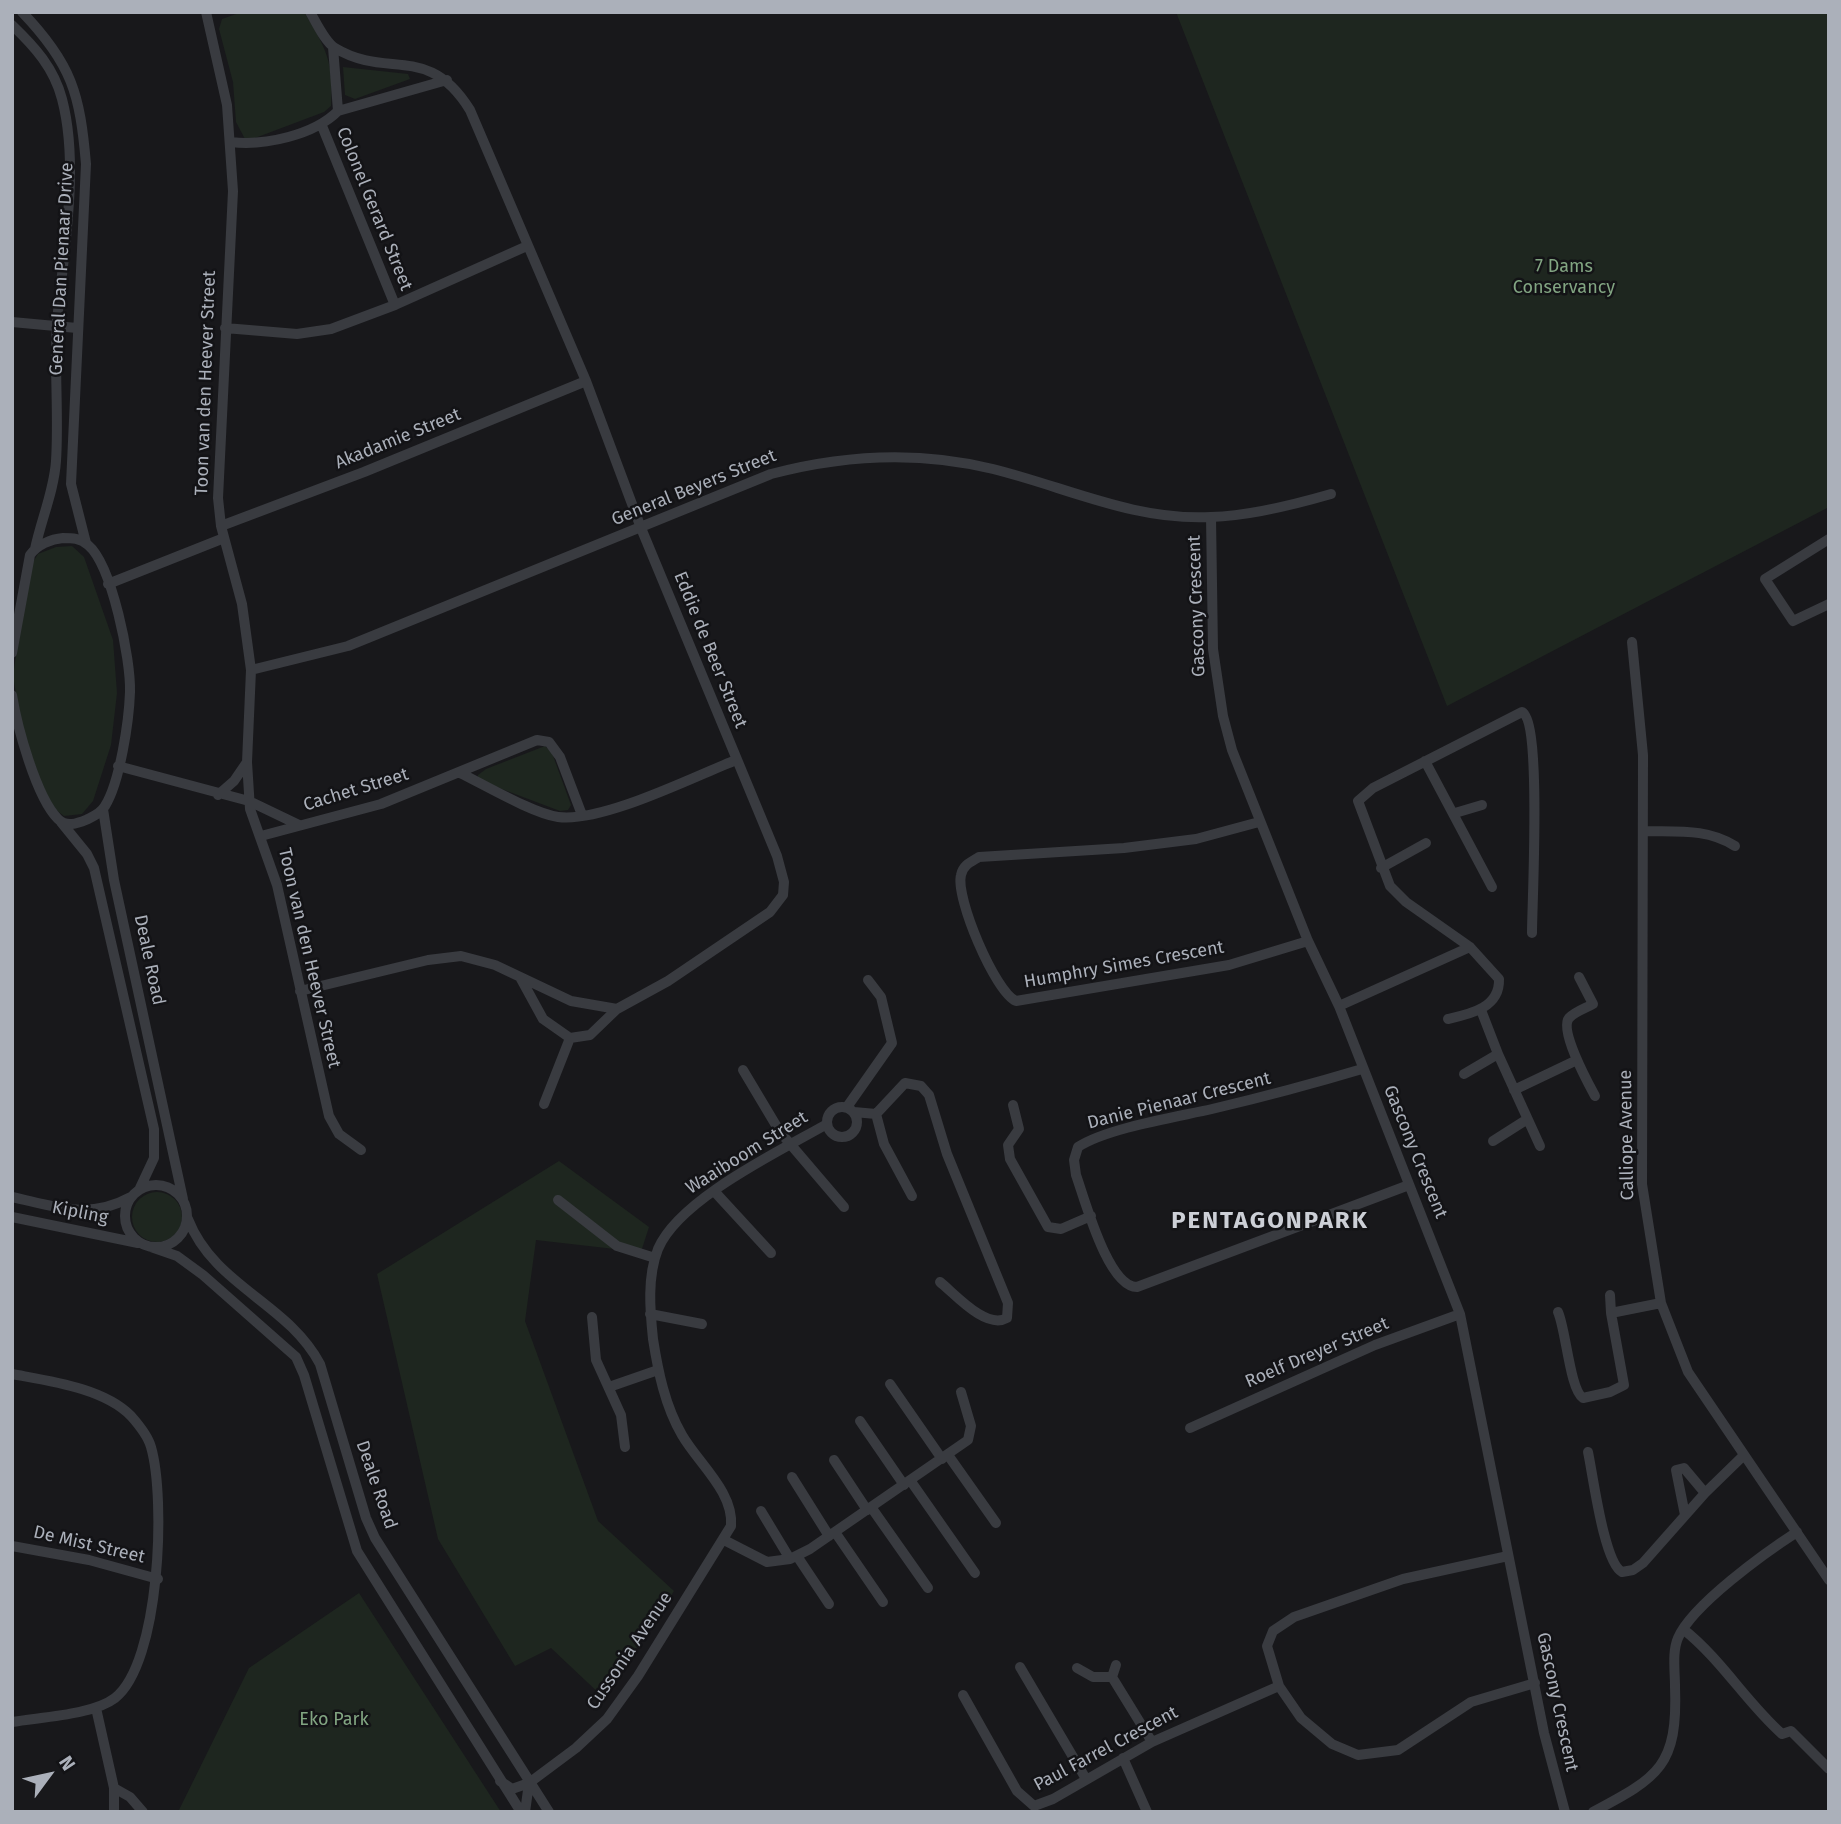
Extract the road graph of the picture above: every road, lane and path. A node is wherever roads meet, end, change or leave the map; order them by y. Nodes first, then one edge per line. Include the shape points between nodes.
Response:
1 (22, 12) edge
2 (206, 12) edge
3 (310, 12) edge
4 (12, 25) edge
5 (333, 47) junction
6 (447, 80) junction
7 (338, 111) junction
8 (322, 126) junction
9 (231, 142) junction
10 (68, 163) junction
11 (86, 164) junction
12 (527, 246) junction
13 (395, 305) junction
14 (12, 323) edge
15 (57, 327) junction
16 (77, 328) junction
17 (225, 328) junction
18 (586, 381) junction
19 (1331, 494) dead end
20 (1211, 517) junction
21 (221, 526) junction
22 (641, 528) junction
23 (224, 538) junction
24 (1829, 539) edge
25 (86, 543) junction
26 (35, 549) junction
27 (108, 583) junction
28 (1829, 604) edge
29 (1632, 642) dead end
30 (12, 653) edge
31 (251, 670) junction
32 (129, 676) joint
33 (12, 696) edge
34 (736, 760) junction
35 (1425, 761) junction
36 (247, 762) junction
37 (118, 766) junction
38 (460, 773) junction
39 (218, 795) junction
40 (249, 801) junction
41 (1482, 805) dead end
42 (103, 809) junction
43 (1455, 813) junction
44 (582, 815) junction
45 (61, 822) junction
46 (1259, 822) junction
47 (299, 825) junction
48 (1644, 831) junction
49 (261, 836) junction
50 (1426, 843) dead end
51 (1735, 846) dead end
52 (1381, 867) junction
53 (1492, 887) dead end
54 (1532, 933) dead end
55 (1308, 941) junction
56 (1470, 947) junction
57 (520, 977) junction
58 (1579, 977) dead end
59 (868, 980) dead end
60 (300, 991) junction
61 (1593, 1004) junction
62 (1339, 1006) junction
63 (617, 1009) junction
64 (1481, 1010) junction
65 (1600, 1015) dead end
66 (1448, 1019) dead end
67 (570, 1038) junction
68 (1498, 1054) junction
69 (1577, 1060) junction
70 (1362, 1069) junction
71 (743, 1070) dead end
72 (1464, 1074) dead end
73 (1514, 1090) junction
74 (1594, 1096) dead end
75 (544, 1104) dead end
76 (1013, 1105) dead end
77 (851, 1110) junction
78 (876, 1114) junction
79 (1526, 1121) junction
80 (827, 1124) junction
81 (1493, 1141) dead end
82 (791, 1145) junction
83 (1540, 1146) dead end
84 (361, 1150) dead end
85 (1409, 1185) junction
86 (715, 1191) junction
87 (135, 1193) junction
88 (912, 1196) dead end
89 (12, 1197) edge
90 (183, 1199) junction
91 (558, 1200) dead end
92 (844, 1207) dead end
93 (1091, 1216) junction
94 (12, 1217) edge
95 (188, 1219) junction
96 (146, 1245) junction
97 (771, 1253) dead end
98 (655, 1258) junction
99 (940, 1282) dead end
100 (1610, 1295) dead end
101 (1661, 1303) junction
102 (1558, 1312) dead end
103 (1611, 1313) junction
104 (650, 1314) junction
105 (1460, 1314) junction
106 (592, 1317) dead end
107 (702, 1324) dead end
108 (657, 1370) junction
109 (12, 1374) edge
110 (890, 1384) dead end
111 (608, 1387) junction
112 (961, 1392) dead end
113 (860, 1420) dead end
114 (1190, 1428) dead end
115 (625, 1447) dead end
116 (1588, 1452) dead end
117 (1743, 1456) junction
118 (945, 1457) junction
119 (834, 1461) dead end
120 (792, 1477) dead end
121 (907, 1483) junction
122 (1705, 1493) junction
123 (869, 1509) junction
124 (761, 1511) dead end
125 (1685, 1516) junction
126 (732, 1517) joint
127 (996, 1523) dead end
128 (1797, 1532) junction
129 (832, 1534) junction
130 (724, 1540) junction
131 (12, 1546) edge
132 (1507, 1556) junction
133 (793, 1558) junction
134 (975, 1573) dead end
135 (158, 1579) junction
136 (1829, 1580) edge
137 (928, 1588) dead end
138 (883, 1602) dead end
139 (829, 1604) dead end
140 (430, 1627) junction
141 (1684, 1629) junction
142 (410, 1640) junction
143 (1116, 1665) dead end
144 (1020, 1667) dead end
145 (1077, 1668) dead end
146 (1112, 1677) junction
147 (1535, 1683) junction
148 (1279, 1686) junction
149 (963, 1695) dead end
150 (96, 1708) junction
151 (12, 1722) edge
152 (1152, 1742) junction
153 (1123, 1758) junction
154 (1829, 1769) edge
155 (1086, 1779) junction
156 (500, 1781) junction
157 (529, 1783) junction
158 (114, 1788) junction
159 (114, 1812) edge
160 (143, 1812) edge
161 (523, 1812) edge
162 (549, 1812) edge
163 (1147, 1812) edge
164 (1564, 1812) edge
165 (1593, 1812) edge

1 - 11 street, General Dan Pienaar Drive via 71,77
2 - 9 street, Toon van den Heever Street
3 - 5 street
4 - 10 street, General Dan Pienaar Drive via 39,51 55,79 67,123
5 - 6 street, Eddie de Beer Street via 369,59 415,65
5 - 7 street
6 - 7 street
6 - 12 street, Eddie de Beer Street via 470,110
7 - 8 street
8 - 9 street via 264,142
8 - 13 street, Colonel Gerard Street
9 - 17 street, Toon van den Heever Street via 233,191
10 - 11 street
10 - 15 street, General Dan Pienaar Drive
11 - 16 street, General Dan Pienaar Drive
12 - 13 street
12 - 18 street, Eddie de Beer Street
13 - 17 street via 312,333
14 - 15 street
15 - 16 street
15 - 26 street, General Dan Pienaar Drive via 56,464
16 - 25 street, General Dan Pienaar Drive via 71,484
17 - 21 street, Toon van den Heever Street via 218,498
18 - 21 street, Akadamie Street
18 - 22 street, Eddie de Beer Street
19 - 20 street, General Beyers Street via 1294,505
20 - 22 street, General Beyers Street via 1122,508 993,469 892,457 818,463 771,474
20 - 46 street, Gascony Crescent via 1217,683 1232,750
21 - 23 street, Toon van den Heever Street
22 - 31 street, General Beyers Street via 348,646
22 - 34 street, Eddie de Beer Street
23 - 27 street
23 - 31 street, Toon van den Heever Street via 242,604
24 - 28 street via 1765,579 1793,621
25 - 26 street via 56,539
25 - 27 street, General Dan Pienaar Drive
26 - 30 street, General Dan Pienaar Drive via 27,563
27 - 32 street, General Dan Pienaar Drive via 123,630
29 - 48 street, Calliope Avenue via 1643,755
31 - 36 street, Toon van den Heever Street
32 - 37 street, Deale Road
33 - 45 street, Deale Road via 42,793
34 - 44 street via 634,801
34 - 63 street, Eddie de Beer Street via 777,856 783,895 750,927 637,1001
35 - 43 street
35 - 52 street via 1358,801
35 - 54 street via 1512,716 1527,715 1534,754
36 - 39 street
36 - 40 street, Toon van den Heever Street
37 - 39 street
37 - 42 street, Deale Road
38 - 44 street via 549,814
38 - 44 street, Cachet Street via 544,740 560,757
38 - 47 street, Cachet Street via 381,804
39 - 40 street
40 - 47 street
40 - 49 street, Toon van den Heever Street
41 - 43 street
42 - 45 street via 72,825
42 - 90 street, Deale Road
43 - 53 street
45 - 87 street, Deale Road via 94,868 154,1129 154,1158
46 - 55 street, Gascony Crescent
46 - 55 street, Humphry Simes Crescent via 1196,839 979,858 961,873 961,893 998,985 1016,1001 1229,965
47 - 49 street, Cachet Street
48 - 51 street via 1703,832
48 - 101 street, Calliope Avenue via 1642,1184
49 - 60 street, Toon van den Heever Street via 277,885
50 - 52 street
52 - 56 street via 1398,896
55 - 62 street, Gascony Crescent
56 - 62 street
56 - 64 street via 1499,979 1495,994
57 - 60 street via 477,959 449,956
57 - 63 street via 570,1001
57 - 67 street via 543,1019
58 - 61 street
59 - 77 street via 881,997 892,1043
60 - 84 street, Toon van den Heever Street via 329,1116 339,1134
61 - 65 street
61 - 69 street via 1566,1024
62 - 70 street, Gascony Crescent
63 - 67 street via 590,1035
64 - 66 street
64 - 68 street
67 - 75 street
68 - 72 street
68 - 73 street
69 - 73 street
69 - 74 street
70 - 85 street, Gascony Crescent
70 - 93 street, Danie Pienaar Crescent via 1084,1143 1073,1160
71 - 82 street
73 - 79 street
76 - 93 street via 1019,1129 1008,1145 1010,1159 1048,1227 1061,1229
77 - 78 street
77 - 80 street, Waaiboom Street via 841,1106 830,1112
77 - 80 street, Waaiboom Street via 857,1125 850,1135 839,1137
78 - 88 street via 884,1144
78 - 99 street via 905,1083 922,1086 929,1095 943,1144 1008,1303 1007,1318 999,1322 988,1319
79 - 81 street
79 - 83 street
80 - 82 street, Waaiboom Street
82 - 86 street, Waaiboom Street
82 - 92 street
85 - 93 street, Danie Pienaar Crescent via 1137,1287 1116,1275
85 - 105 street, Gascony Crescent
86 - 97 street
86 - 98 street, Waaiboom Street via 683,1214 667,1232
87 - 89 street, Kipling via 115,1206 94,1211
87 - 90 street via 158,1184
87 - 96 street via 126,1206 127,1227
90 - 95 street
91 - 98 street via 617,1246
94 - 96 street, Kipling
95 - 96 street via 179,1238 162,1248
95 - 140 street, Deale Road via 195,1238 217,1266 310,1344 366,1518
96 - 142 street, Deale Road via 177,1256 203,1275 296,1357 356,1551
98 - 104 street, Waaiboom Street
100 - 103 street
101 - 103 street
101 - 117 street, Calliope Avenue via 1688,1372
102 - 103 street via 1575,1387 1583,1398 1624,1385
104 - 107 street
104 - 108 street, Waaiboom Street
105 - 114 street, Roelf Dreyer Street via 1375,1345
105 - 132 street, Gascony Crescent
106 - 111 street via 596,1360
108 - 111 street
108 - 126 street, Waaiboom Street via 680,1432 727,1499
109 - 135 street via 98,1397 121,1408 138,1424 153,1458
110 - 118 street
111 - 115 street via 621,1416
112 - 118 street via 971,1433
113 - 121 street
116 - 125 street via 1608,1547 1618,1570 1637,1568
117 - 122 street
117 - 128 street, Calliope Avenue
118 - 121 street
118 - 127 street
119 - 123 street
120 - 129 street
121 - 123 street
121 - 134 street
122 - 125 street
122 - 125 street via 1684,1468 1676,1470
123 - 129 street
123 - 137 street
124 - 133 street
126 - 130 street, Cussonia Avenue
128 - 136 street, Calliope Avenue
128 - 141 street via 1737,1575
129 - 133 street
129 - 138 street
130 - 133 street via 767,1562
130 - 157 street, Cussonia Avenue via 613,1712 594,1733
131 - 135 street, De Mist Street
132 - 147 street, Gascony Crescent
132 - 148 street via 1403,1579 1282,1623 1267,1646
133 - 139 street
135 - 150 street via 129,1682
140 - 142 street
140 - 157 street, Deale Road
141 - 154 street via 1710,1652 1759,1714 1782,1734 1791,1731
141 - 165 street via 1675,1649 1675,1721 1661,1766 1648,1781
142 - 156 street, Deale Road
143 - 146 street
144 - 155 street
145 - 146 street via 1093,1678
146 - 152 street
147 - 148 street via 1471,1702 1416,1741 1374,1755 1346,1751 1319,1735
147 - 164 street, Gascony Crescent
148 - 152 street, Paul Farrel Crescent
149 - 155 street, Paul Farrel Crescent via 1028,1803 1041,1805
150 - 151 street
150 - 158 street
152 - 153 street, Paul Farrel Crescent
153 - 155 street, Paul Farrel Crescent
153 - 163 street
156 - 157 street via 512,1789
156 - 161 street, Deale Road
157 - 161 street
157 - 162 street, Deale Road
158 - 159 street
158 - 160 street

